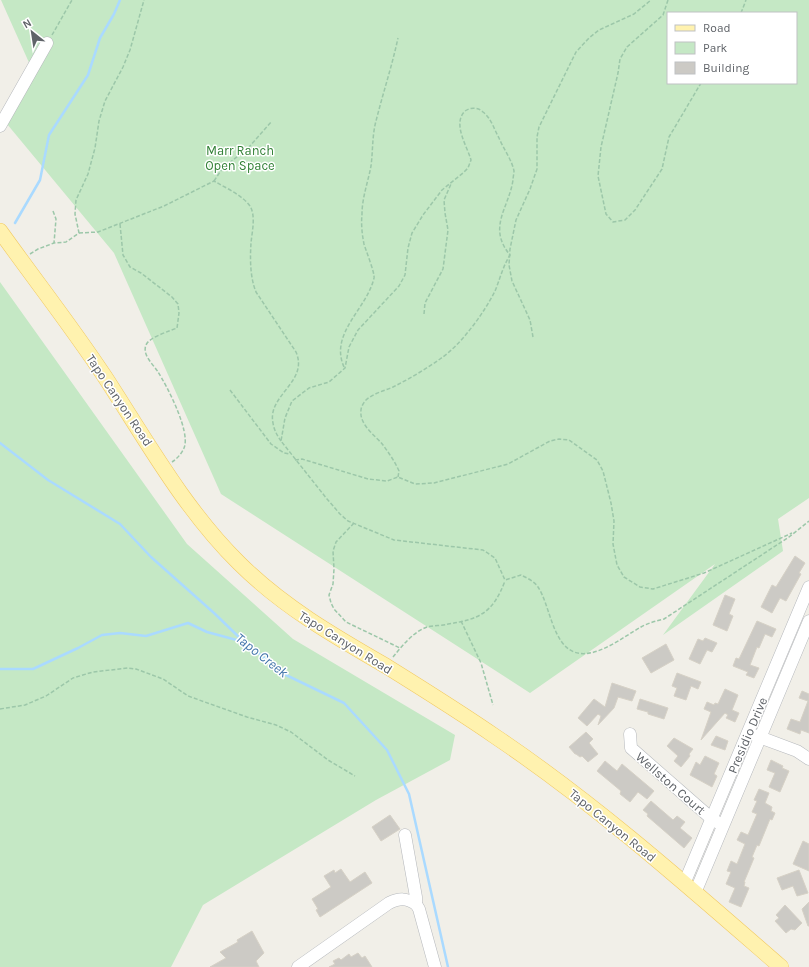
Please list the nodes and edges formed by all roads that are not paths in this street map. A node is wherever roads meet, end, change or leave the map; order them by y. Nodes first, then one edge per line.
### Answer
1 (47, 43) road end
2 (4, 108) edge
3 (0, 126) edge
4 (0, 231) edge
5 (809, 588) edge
6 (809, 621) edge
7 (748, 732) junction
8 (630, 734) dead end
9 (760, 737) junction
10 (809, 759) edge
11 (712, 819) junction
12 (724, 825) junction
13 (405, 834) dead end
14 (690, 888) junction
15 (416, 904) junction
16 (298, 967) edge
17 (435, 967) edge
18 (780, 967) edge

1 - 2 street
2 - 3 street
4 - 14 main road, Tapo Canyon Road
5 - 7 street, Presidio Drive
6 - 9 street, Presidio Drive
7 - 9 street
7 - 11 street, Presidio Drive
8 - 11 street, Wellston Court
9 - 10 street
9 - 12 street, Presidio Drive
11 - 12 street, Wellston Court
11 - 14 street, Presidio Drive
12 - 14 street, Presidio Drive
13 - 15 street
14 - 18 main road, Tapo Canyon Road
15 - 16 street
15 - 17 street

